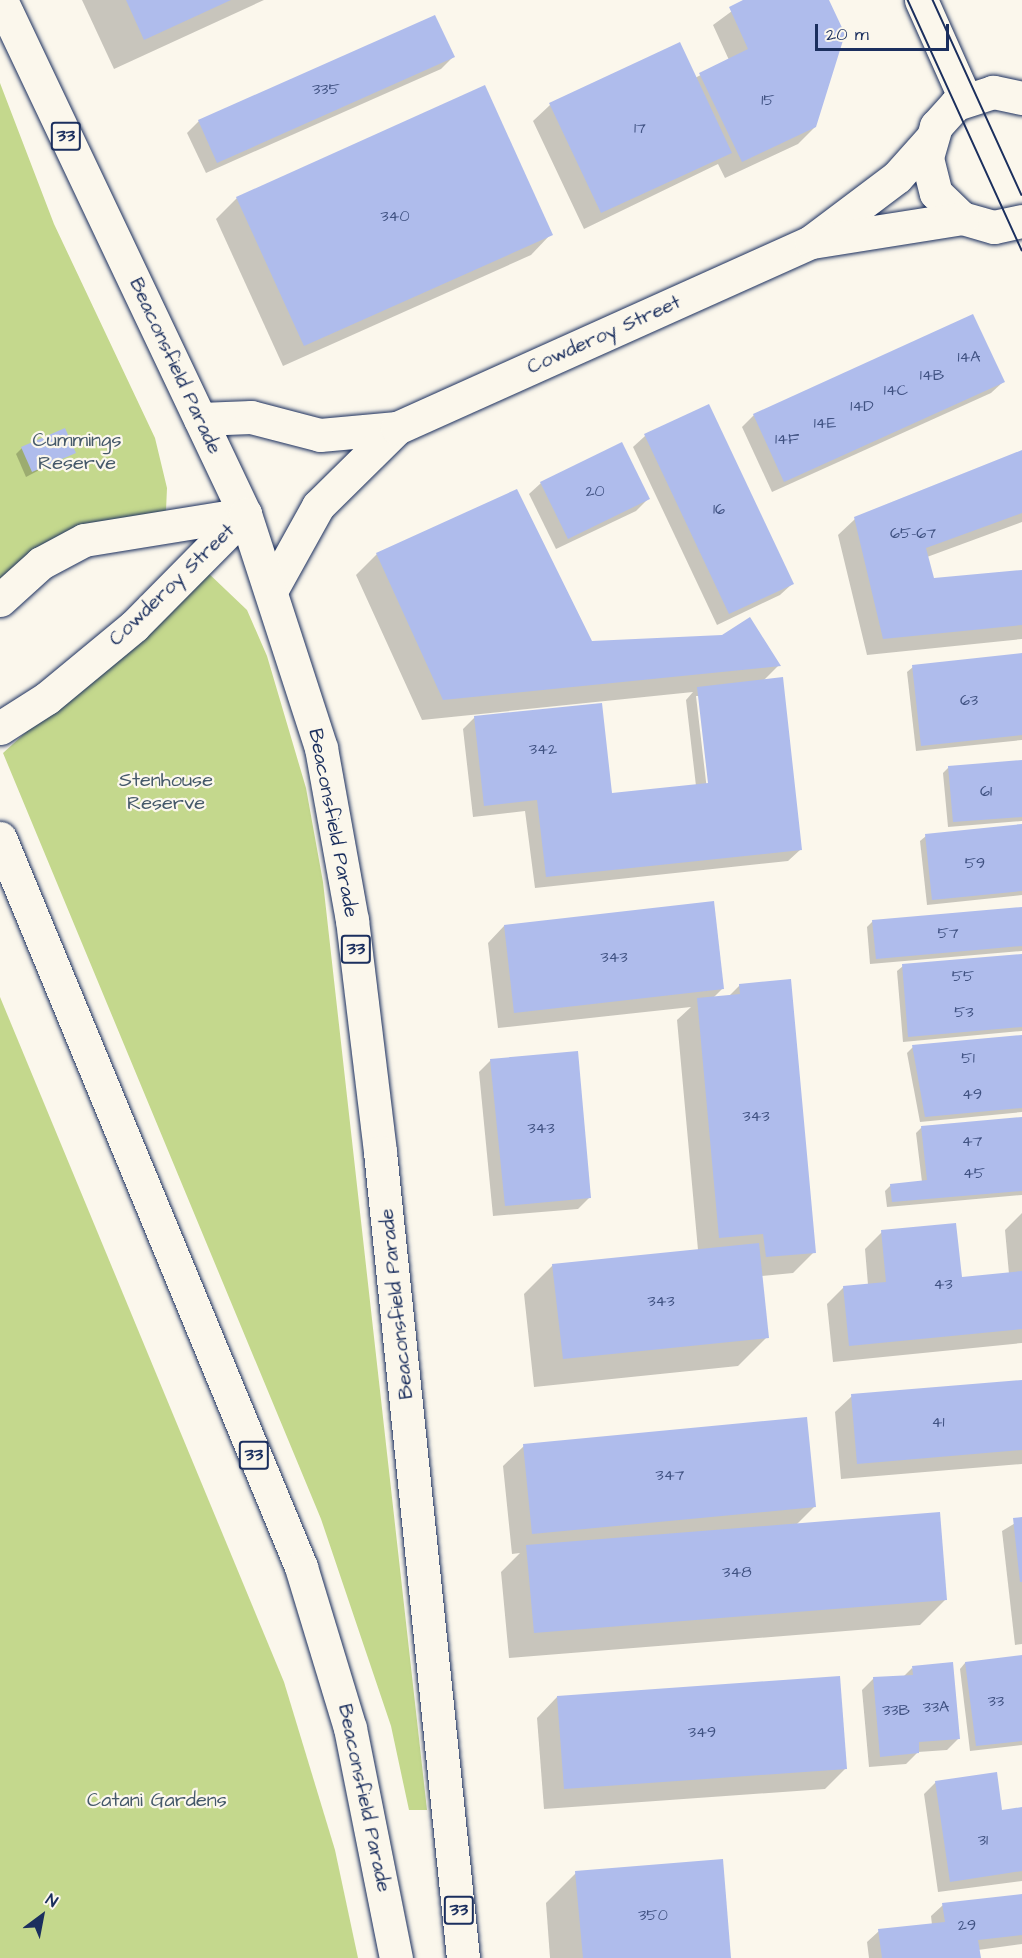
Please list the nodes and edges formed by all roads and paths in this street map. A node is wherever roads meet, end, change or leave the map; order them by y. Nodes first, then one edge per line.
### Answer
1 (1, 0) edge
2 (921, 0) edge
3 (1022, 98) edge
4 (965, 99) junction
5 (930, 140) junction
6 (962, 218) junction
7 (1022, 222) edge
8 (811, 243) junction
9 (200, 419) junction
10 (397, 428) junction
11 (245, 514) junction
12 (272, 589) junction
13 (0, 600) edge
14 (0, 728) edge
15 (0, 838) edge
16 (396, 1958) edge
17 (463, 1958) edge

1 - 9 main road, Beaconsfield Parade / 33
2 - 4 main road
3 - 4 main road
4 - 5 main road
5 - 6 main road
5 - 8 main road, Cowderoy Street
6 - 7 main road
6 - 8 main road, Cowderoy Street
8 - 10 main road, Cowderoy Street
9 - 10 main road, Cowderoy Street
9 - 11 main road, Beaconsfield Parade / 33
10 - 12 main road, Cowderoy Street
11 - 12 main road, Beaconsfield Parade / 33
11 - 13 main road, Cowderoy Street
11 - 14 main road, Cowderoy Street
12 - 17 main road, Beaconsfield Parade / 33
15 - 16 main road, Beaconsfield Parade / 33

